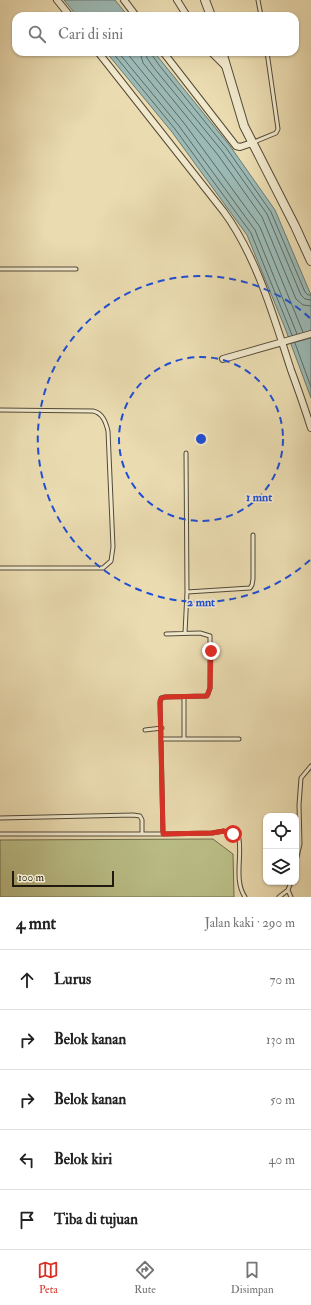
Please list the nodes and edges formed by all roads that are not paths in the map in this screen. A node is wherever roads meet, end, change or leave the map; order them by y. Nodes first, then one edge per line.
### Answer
1 (57, 0) edge
2 (124, 0) edge
3 (177, 0) edge
4 (205, 0) edge
5 (258, 0) edge
6 (67, 12) edge
7 (133, 12) edge
8 (184, 12) edge
9 (210, 12) edge
10 (260, 12) edge
11 (101, 56) edge
12 (166, 56) edge
13 (215, 56) edge
14 (223, 56) edge
15 (268, 56) edge
16 (226, 67) junction
17 (252, 143) junction
18 (311, 261) edge
19 (0, 269) edge
20 (76, 269) dead end
21 (311, 334) edge
22 (283, 342) junction
23 (223, 359) dead end
24 (0, 410) edge
25 (311, 428) edge
26 (186, 453) dead end
27 (253, 535) dead end
28 (0, 568) edge
29 (187, 592) junction
30 (185, 633) junction
31 (166, 634) dead end
32 (184, 697) junction
33 (162, 728) junction
34 (144, 730) dead end
35 (162, 739) junction
36 (184, 739) junction
37 (239, 739) dead end
38 (311, 766) edge
39 (0, 818) edge
40 (0, 834) edge
41 (142, 834) junction
42 (163, 834) junction
43 (299, 849) edge
44 (290, 885) edge
45 (288, 890) junction
46 (246, 897) edge
47 (279, 897) edge
48 (291, 897) edge

1 - 6 street
2 - 7 street
3 - 8 street
4 - 9 street
5 - 10 lane
11 - 22 street
12 - 17 street
13 - 16 street
14 - 16 street
15 - 17 lane
16 - 17 street
17 - 18 street
19 - 20 lane
21 - 22 street
22 - 23 street
22 - 25 street
24 - 28 lane
26 - 29 lane
27 - 29 lane
29 - 30 lane
30 - 31 lane
30 - 32 lane
32 - 33 lane
32 - 36 lane
33 - 34 lane
33 - 35 lane
35 - 36 lane
35 - 42 lane
36 - 37 lane
38 - 43 lane
39 - 41 lane
40 - 41 lane
41 - 42 lane
42 - 46 lane
44 - 45 lane
45 - 47 lane
45 - 48 lane

